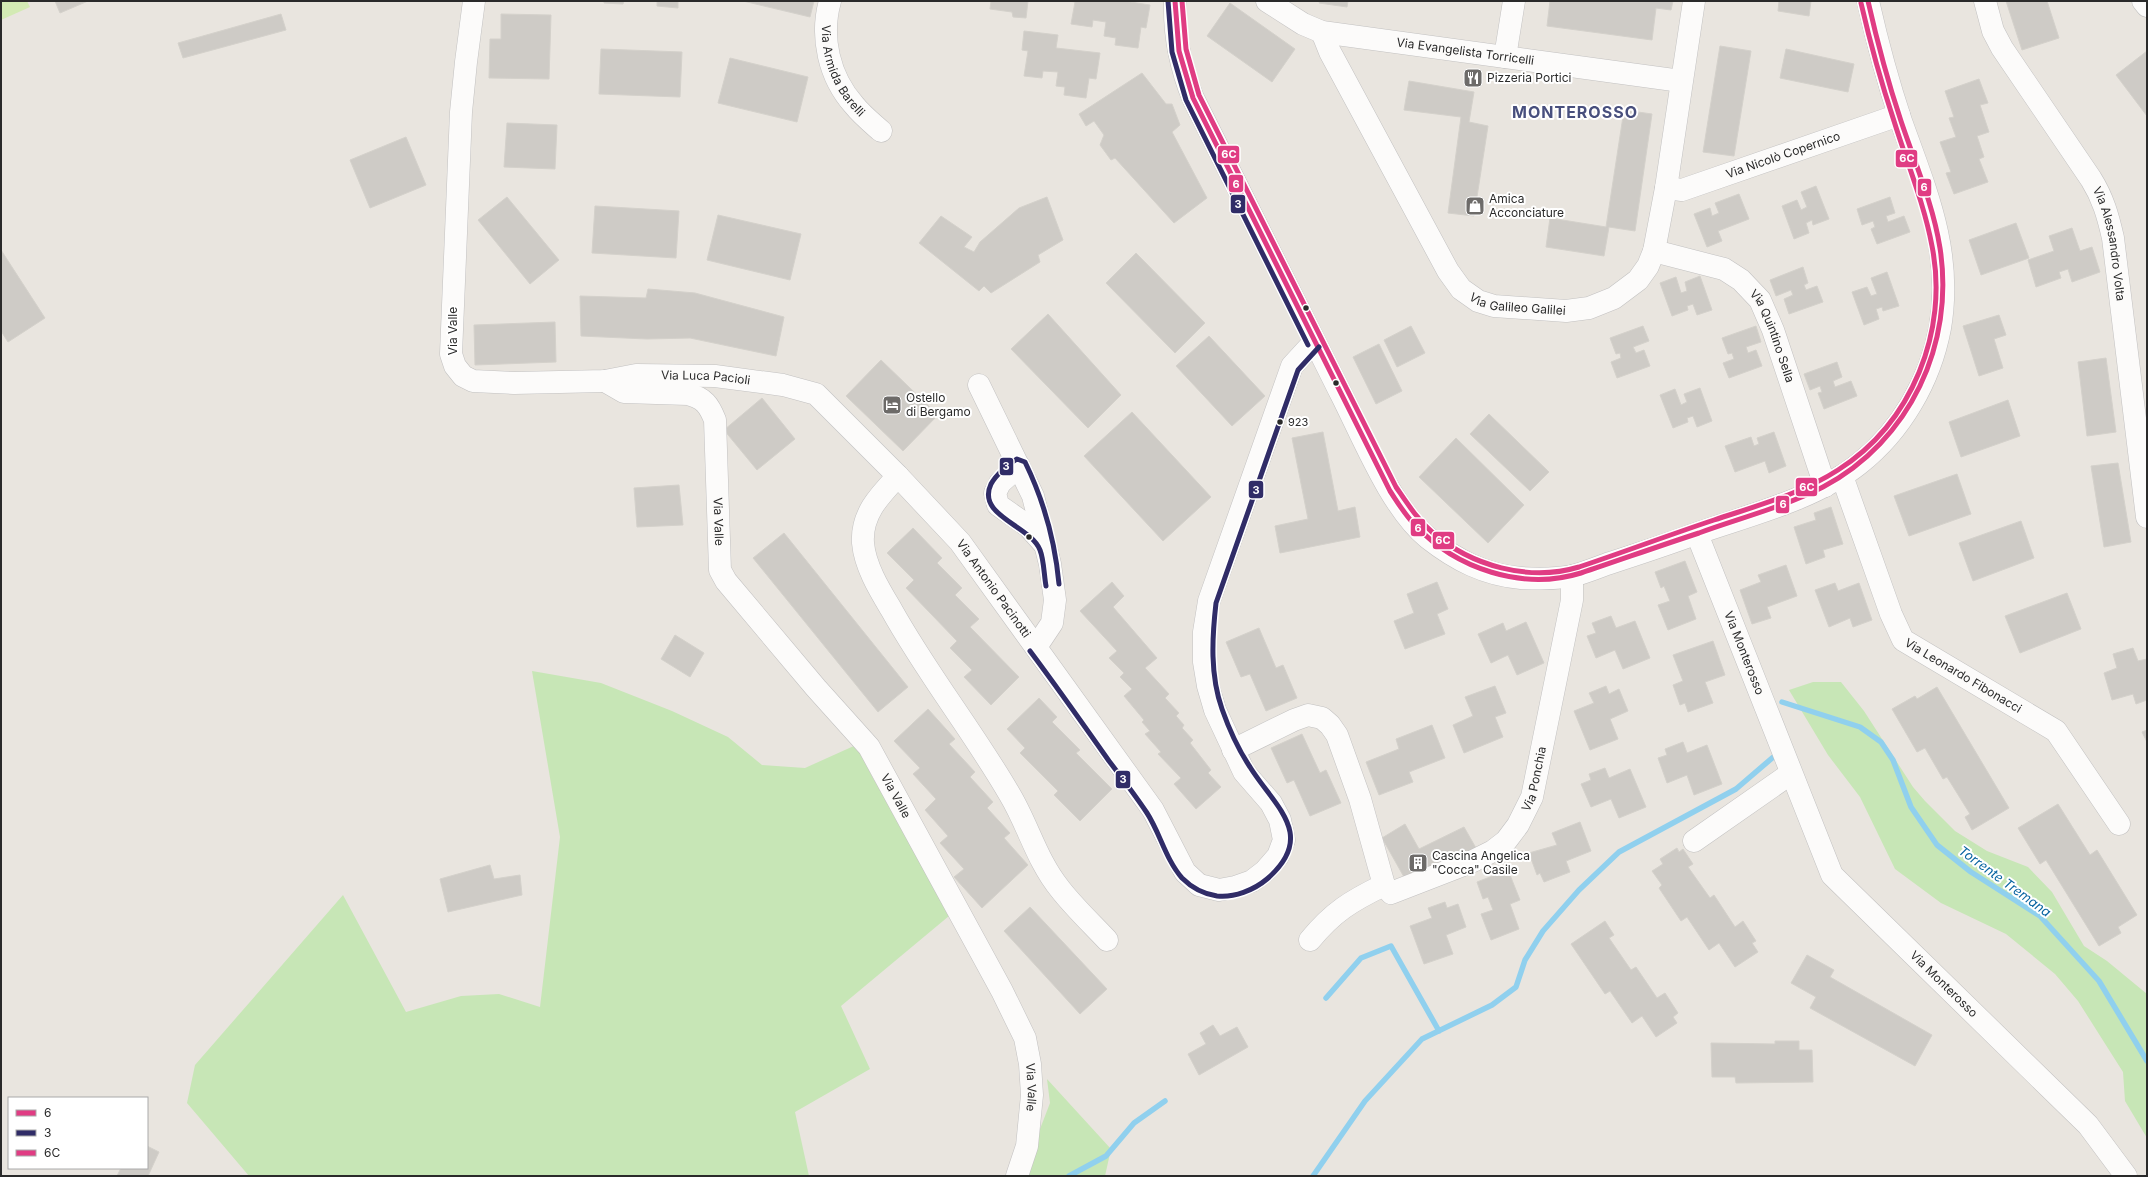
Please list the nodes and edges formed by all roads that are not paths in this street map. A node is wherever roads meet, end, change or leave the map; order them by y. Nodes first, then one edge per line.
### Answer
1 (474, 1) edge
2 (830, 1) edge
3 (1175, 1) edge
4 (1267, 1) edge
5 (1514, 1) edge
6 (1694, 1) edge
7 (1868, 1) edge
8 (1985, 1) edge
9 (2143, 1) edge
10 (2147, 6) edge
11 (1322, 32) junction
12 (1505, 57) junction
13 (1681, 81) junction
14 (1899, 115) junction
15 (881, 131) dead end
16 (1666, 188) junction
17 (1654, 251) junction
18 (1314, 342) junction
19 (605, 380) junction
20 (979, 384) dead end
21 (805, 389) joint
22 (1018, 466) junction
23 (898, 476) junction
24 (1834, 481) junction
25 (2147, 517) edge
26 (1697, 534) junction
27 (1046, 546) junction
28 (1572, 576) junction
29 (1036, 647) junction
30 (1233, 750) junction
31 (1790, 774) junction
32 (2119, 824) dead end
33 (1694, 841) dead end
34 (1384, 886) junction
35 (1107, 940) dead end
36 (1310, 940) dead end
37 (1017, 1176) edge
38 (2126, 1176) edge

1 - 19 street, Via Valle
2 - 15 street, Via Armida Barelli
3 - 18 street
4 - 11 street
5 - 12 street
6 - 13 street, Via Galileo Galilei
7 - 14 street
8 - 25 street, Via Alessandro Volta
9 - 10 street
11 - 12 street, Via Evangelista Torricelli
11 - 17 street, Via Galileo Galilei
12 - 13 street, Via Evangelista Torricelli
13 - 16 street, Via Galileo Galilei
14 - 16 street, Via Nicolò Copernico
14 - 24 street
16 - 17 street, Via Galileo Galilei
17 - 24 street, Via Quintino Sella
18 - 28 street
18 - 30 street, Via Antonio Pacinotti
19 - 21 street, Via Luca Pacioli
19 - 37 street, Via Valle
20 - 22 street
21 - 23 street, Via Antonio Pacinotti
22 - 27 street
22 - 27 street
23 - 29 street, Via Antonio Pacinotti
23 - 35 street
24 - 26 street
24 - 32 street, Via Leonardo Fibonacci
26 - 28 street
26 - 31 street, Via Monterosso
27 - 29 street
28 - 34 street, Via Ponchia
29 - 30 street, Via Antonio Pacinotti
30 - 34 street
31 - 33 street
31 - 38 street, Via Monterosso
34 - 36 street

